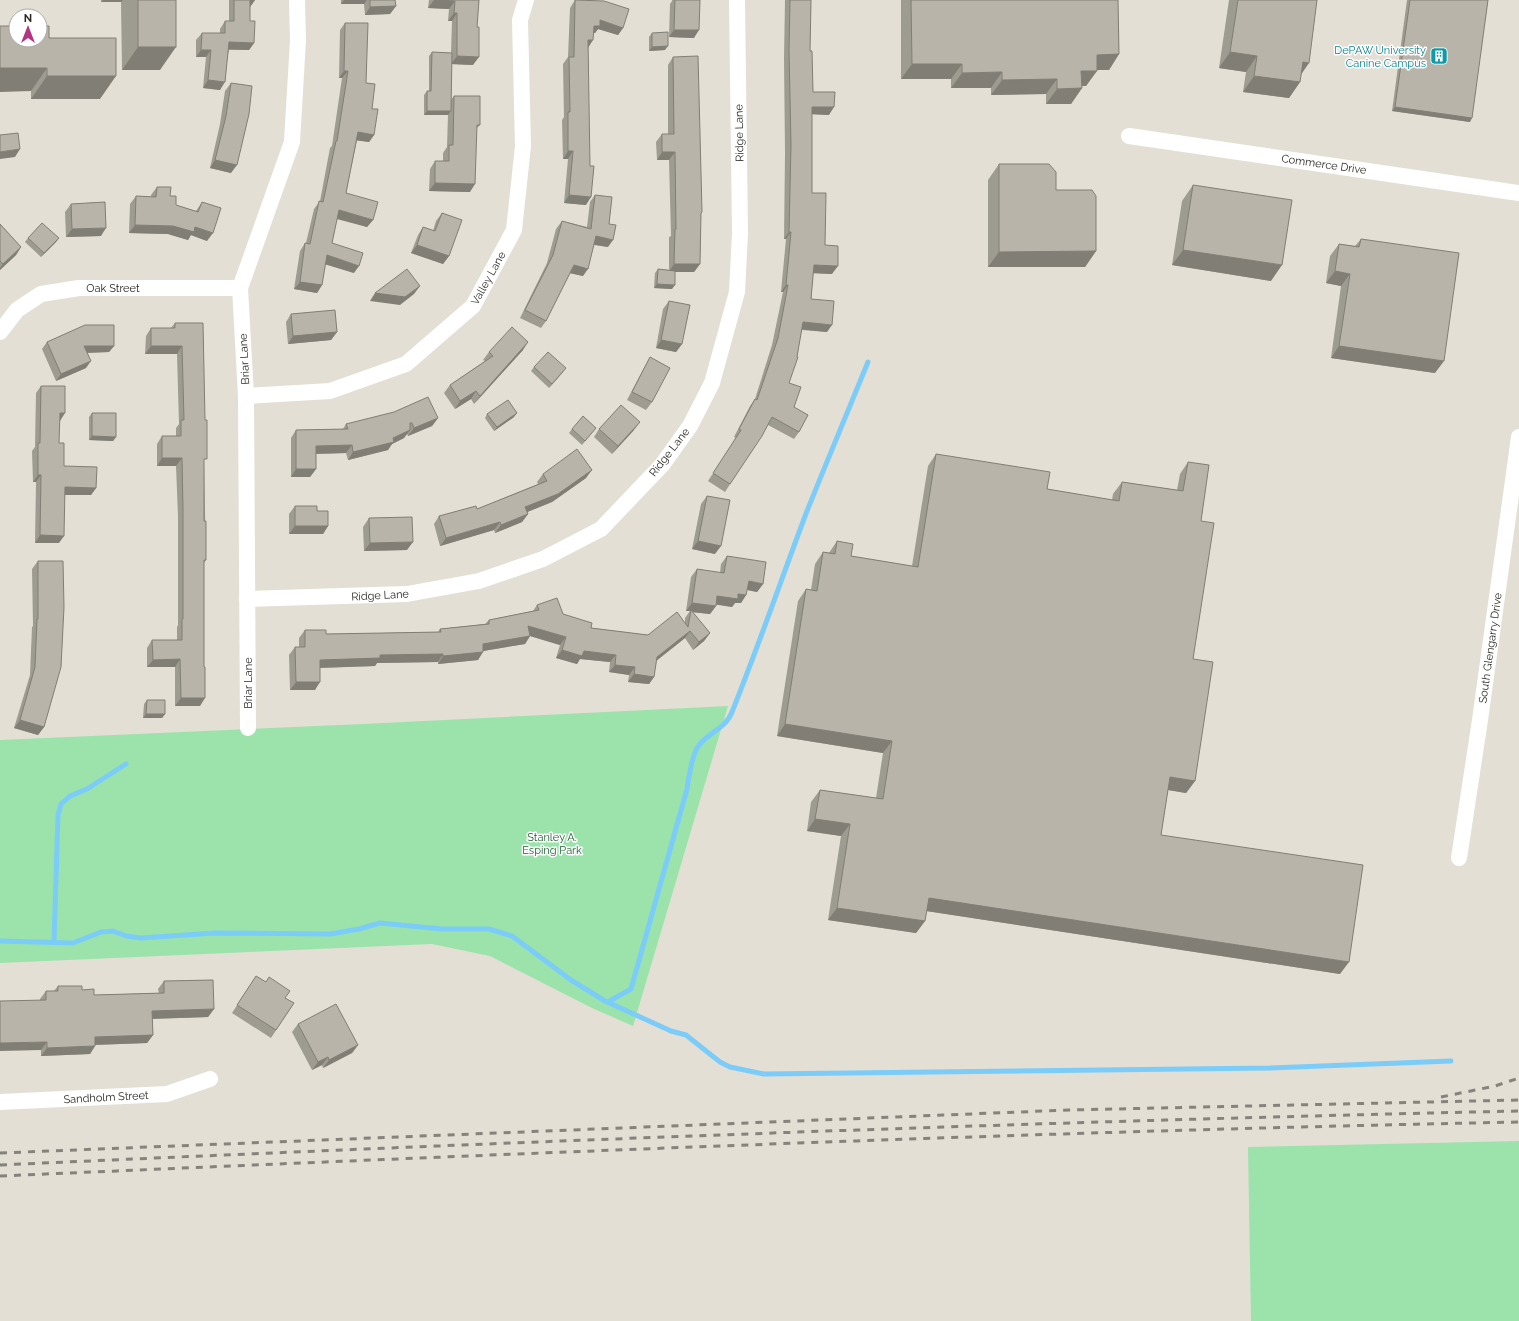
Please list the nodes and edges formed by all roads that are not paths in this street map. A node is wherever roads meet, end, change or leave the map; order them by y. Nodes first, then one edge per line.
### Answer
1 (297, 0) edge
2 (526, 0) edge
3 (737, 0) edge
4 (1129, 136) dead end
5 (1519, 193) edge
6 (240, 288) junction
7 (0, 331) edge
8 (246, 396) junction
9 (1519, 437) edge
10 (247, 599) junction
11 (248, 728) dead end
12 (1459, 858) dead end
13 (210, 1078) dead end
14 (0, 1102) edge

1 - 6 street, Briar Lane
2 - 8 street, Valley Lane
3 - 10 street, Ridge Lane
4 - 5 street, Commerce Drive
6 - 7 street, Oak Street
6 - 8 street, Briar Lane
8 - 10 street, Briar Lane
9 - 12 street, South Glengarry Drive
10 - 11 street, Briar Lane
13 - 14 street, Sandholm Street

